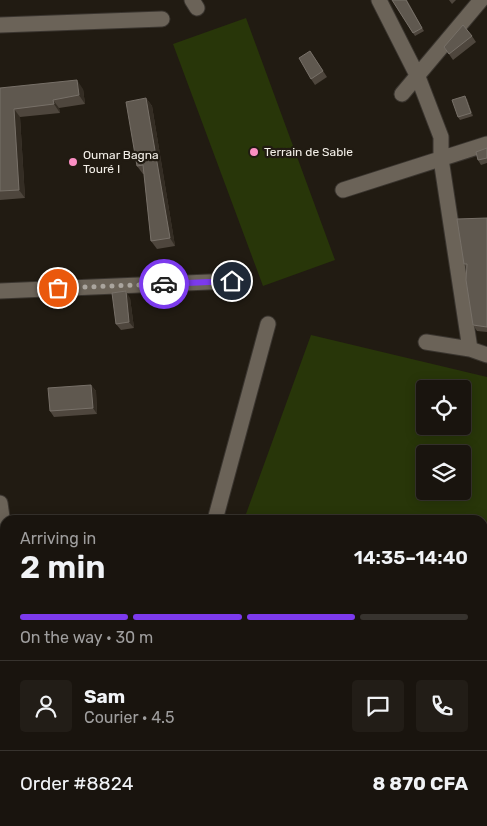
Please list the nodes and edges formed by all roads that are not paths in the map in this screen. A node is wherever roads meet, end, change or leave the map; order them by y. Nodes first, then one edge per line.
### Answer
1 (379, 0) edge
2 (481, 0) edge
3 (162, 19) dead end
4 (0, 25) edge
5 (418, 77) junction
6 (402, 94) dead end
7 (487, 144) edge
8 (441, 159) junction
9 (343, 190) dead end
10 (232, 281) dead end
11 (0, 291) edge
12 (268, 324) dead end
13 (426, 342) dead end
14 (470, 349) junction
15 (487, 355) edge
16 (215, 515) edge

1 - 5 street
2 - 5 street
3 - 4 street
5 - 6 street
5 - 8 street
7 - 8 street
8 - 9 street
8 - 14 street
10 - 11 street
12 - 16 street
13 - 14 street
14 - 15 street

